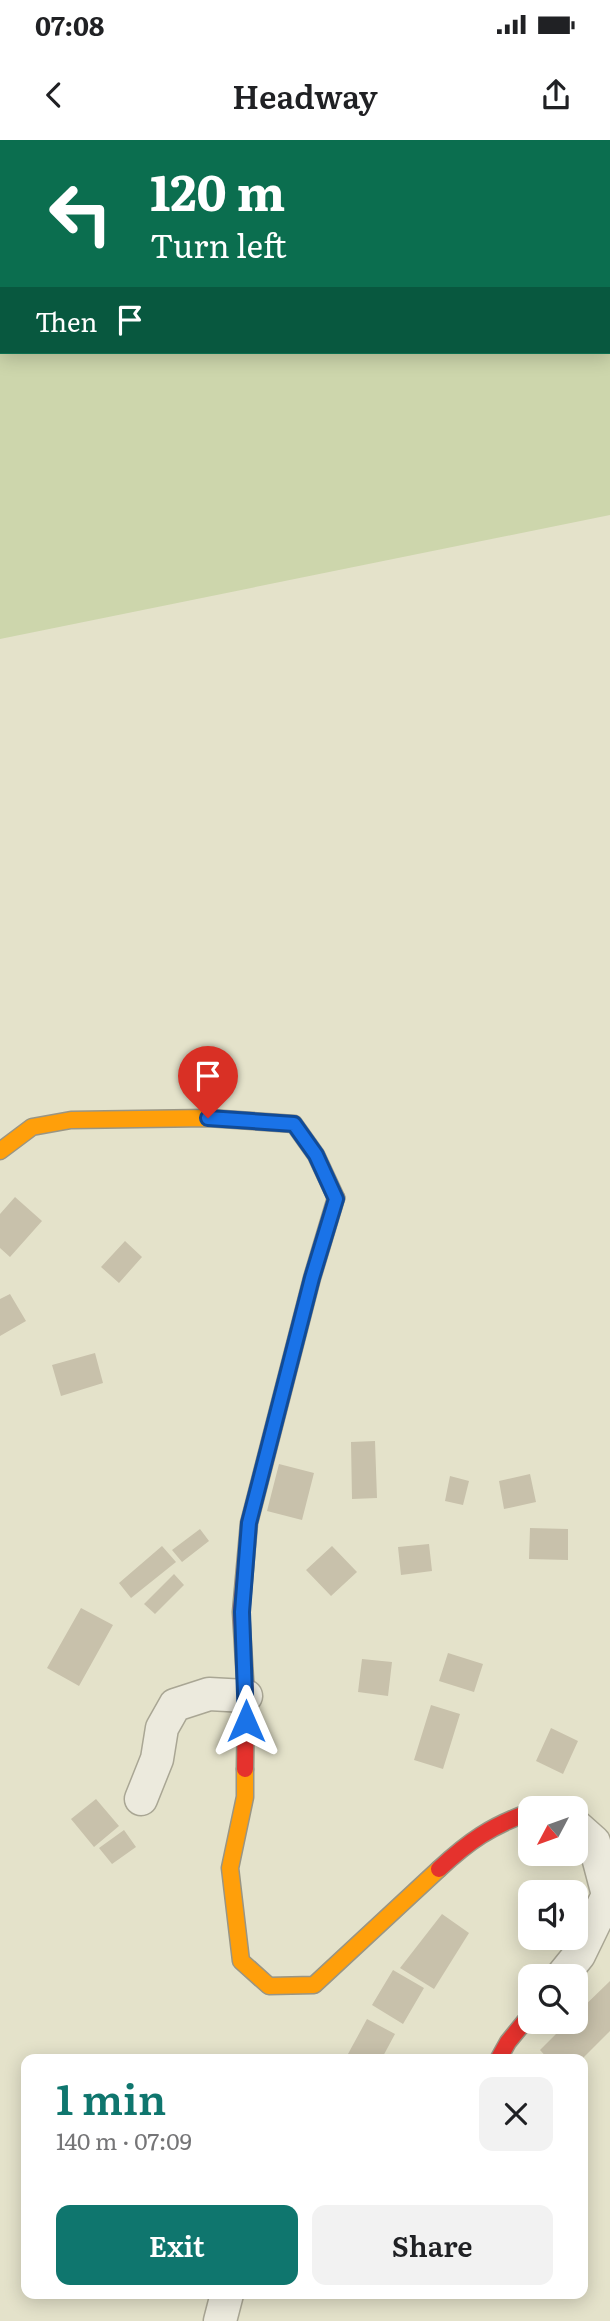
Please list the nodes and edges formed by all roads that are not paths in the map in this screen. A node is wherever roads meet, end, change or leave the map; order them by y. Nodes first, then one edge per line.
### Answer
1 (0, 1151) edge
2 (246, 1696) junction
3 (141, 1800) dead end
4 (518, 1816) edge
5 (588, 1837) edge
6 (572, 1964) edge
7 (518, 2030) edge
8 (501, 2054) edge
9 (226, 2299) edge
10 (220, 2321) edge

1 - 2 street
2 - 3 street
2 - 4 street
5 - 6 street
7 - 8 street
9 - 10 street

